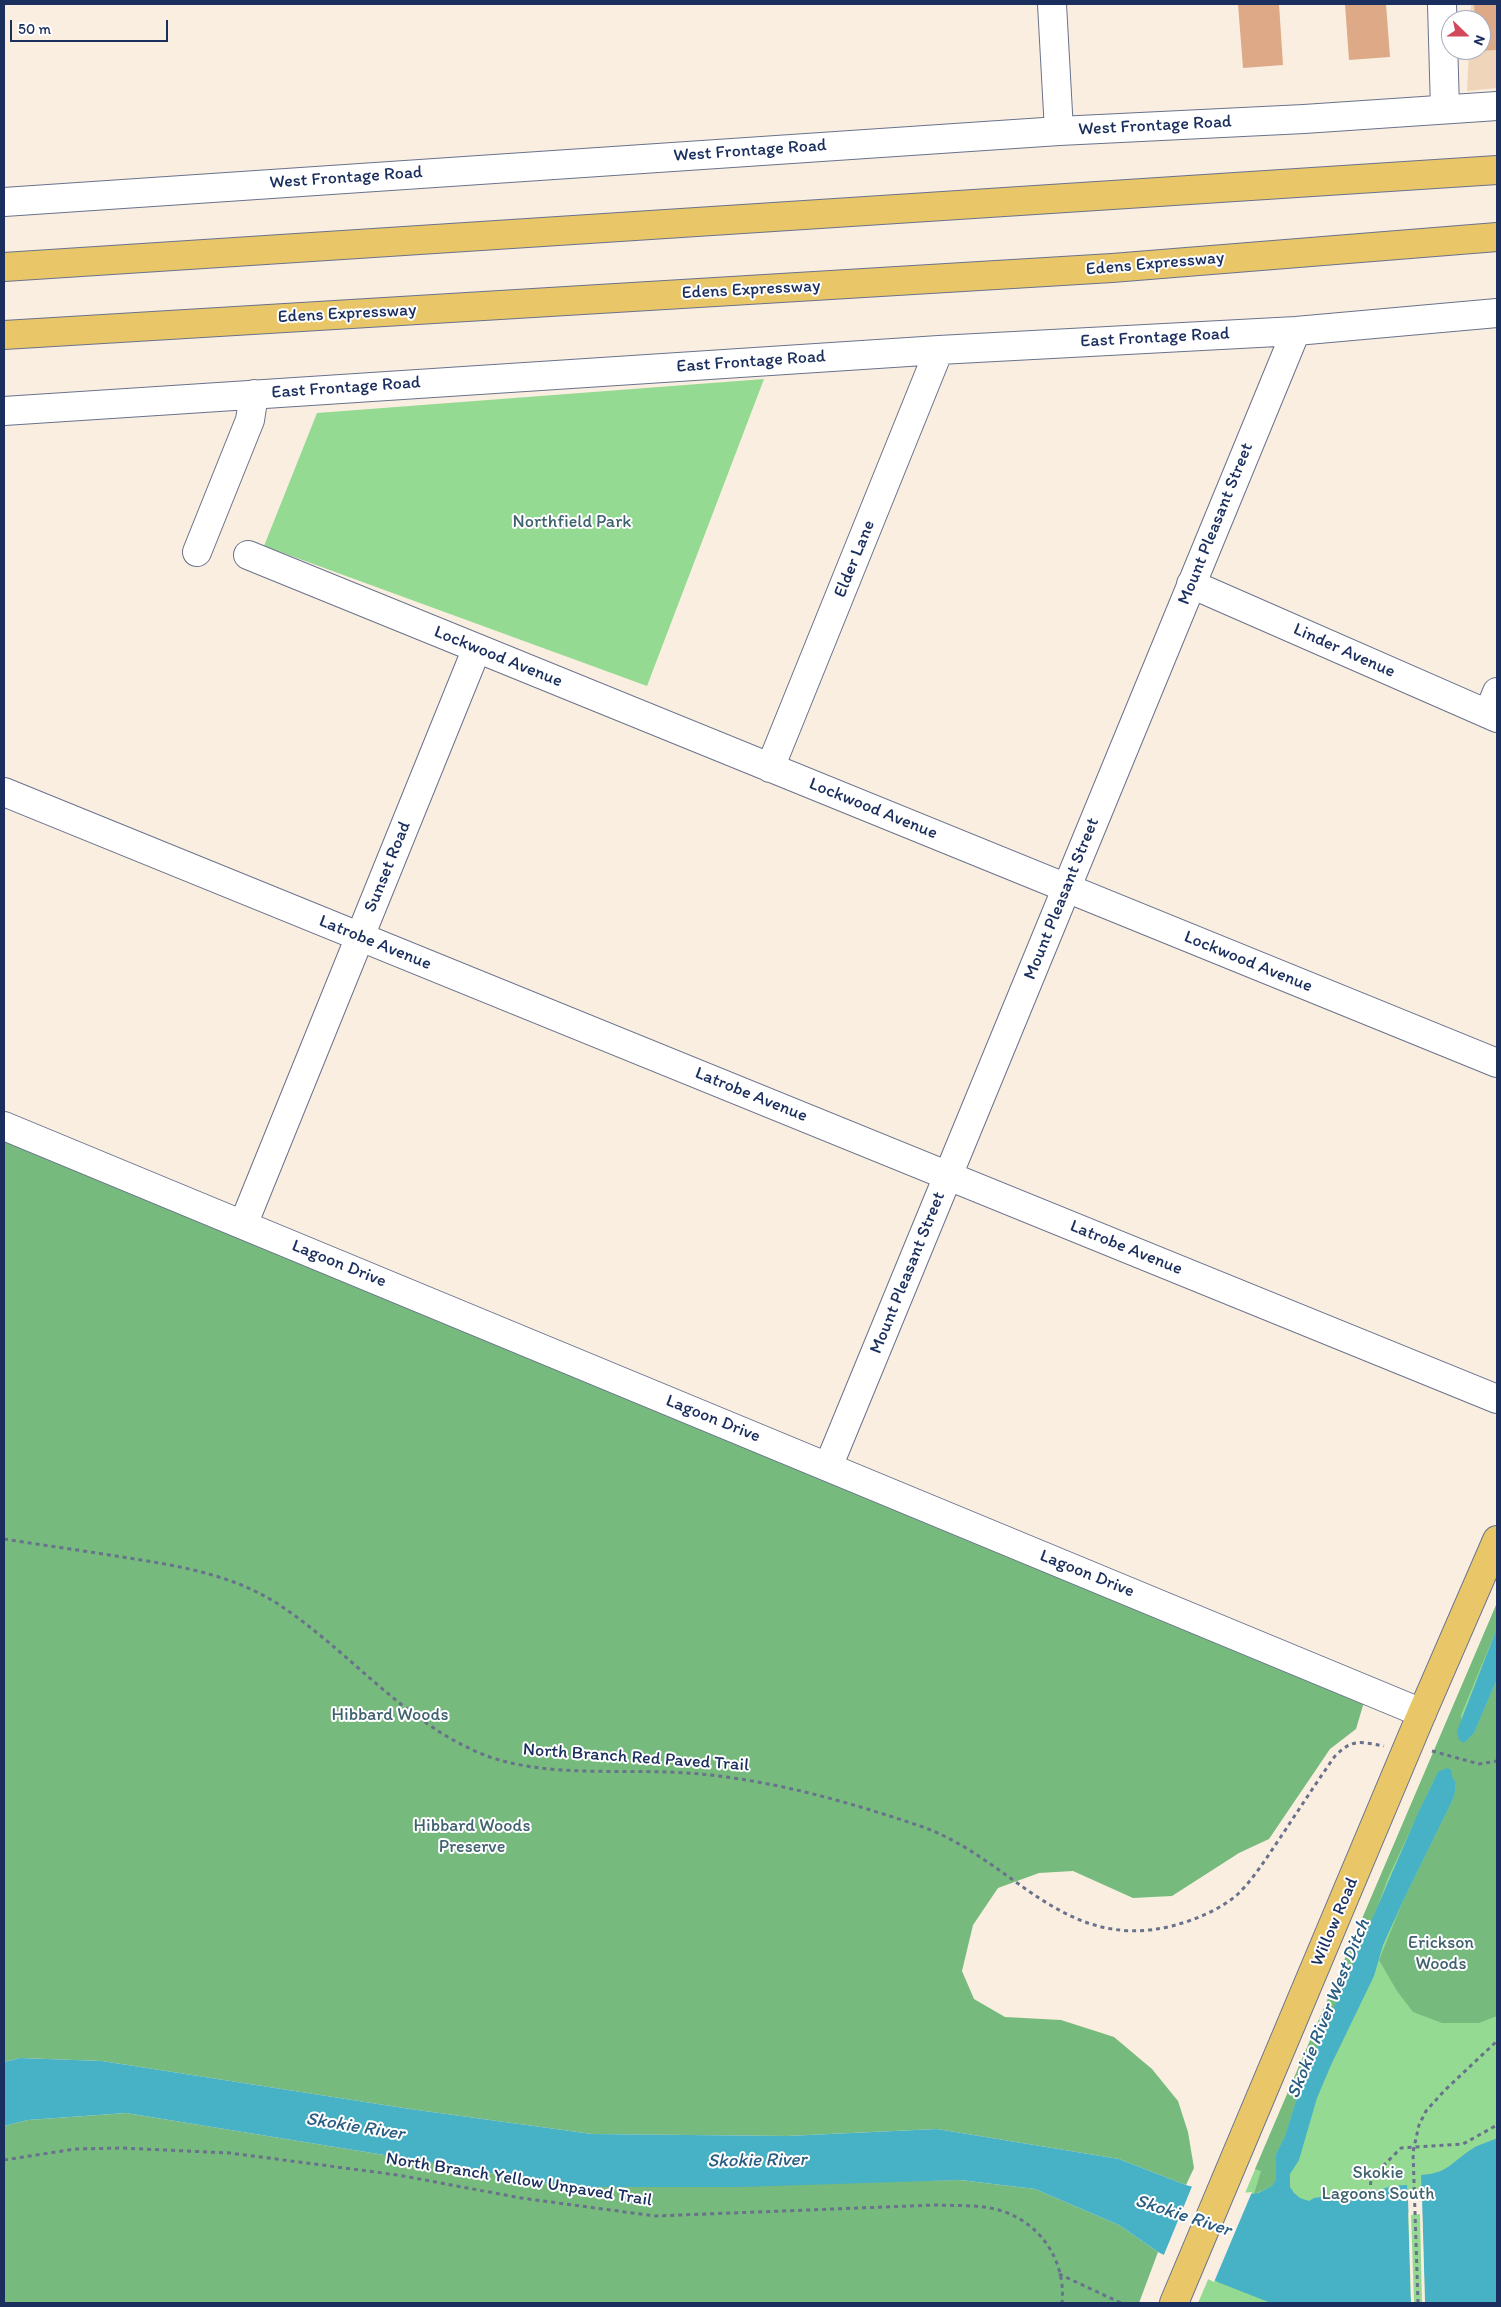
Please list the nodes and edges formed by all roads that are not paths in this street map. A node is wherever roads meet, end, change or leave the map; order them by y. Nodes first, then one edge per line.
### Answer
1 (1052, 4) edge
2 (1442, 4) edge
3 (1497, 106) edge
4 (1445, 109) junction
5 (1059, 131) junction
6 (1497, 170) edge
7 (4, 202) edge
8 (1497, 237) edge
9 (1388, 244) junction
10 (1497, 256) edge
11 (4, 267) edge
12 (1497, 314) edge
13 (1296, 331) junction
14 (4, 335) edge
15 (939, 350) junction
16 (254, 394) junction
17 (4, 411) edge
18 (197, 552) dead end
19 (248, 555) dead end
20 (1191, 584) junction
21 (477, 648) junction
22 (1494, 708) edge
23 (770, 768) junction
24 (4, 792) edge
25 (1066, 888) junction
26 (360, 937) junction
27 (1497, 1063) edge
28 (4, 1126) edge
29 (948, 1175) junction
30 (243, 1224) junction
31 (1497, 1399) edge
32 (828, 1467) junction
33 (1497, 1540) edge
34 (1422, 1712) junction
35 (1178, 2294) edge

1 - 5 street
2 - 4 street
3 - 4 street, West Frontage Road
4 - 5 street, West Frontage Road
5 - 7 street, West Frontage Road
6 - 11 main road
8 - 9 main road, Edens Expressway
9 - 10 main road
9 - 14 main road, Edens Expressway
12 - 13 street, East Frontage Road
13 - 15 street, East Frontage Road
13 - 20 street, Mount Pleasant Street
15 - 16 street, East Frontage Road
15 - 23 street, Elder Lane
16 - 17 street, East Frontage Road
16 - 18 street
19 - 21 street, Lockwood Avenue
20 - 22 street, Linder Avenue
20 - 25 street, Mount Pleasant Street
21 - 23 street, Lockwood Avenue
21 - 26 street, Sunset Road
23 - 25 street, Lockwood Avenue
24 - 26 street, Latrobe Avenue
25 - 27 street, Lockwood Avenue
25 - 29 street, Mount Pleasant Street
26 - 29 street, Latrobe Avenue
26 - 30 street, Sunset Road
28 - 30 street, Lagoon Drive
29 - 31 street, Latrobe Avenue
29 - 32 street, Mount Pleasant Street
30 - 32 street, Lagoon Drive
32 - 34 street, Lagoon Drive
33 - 34 main road, Willow Road
34 - 35 main road, Willow Road

